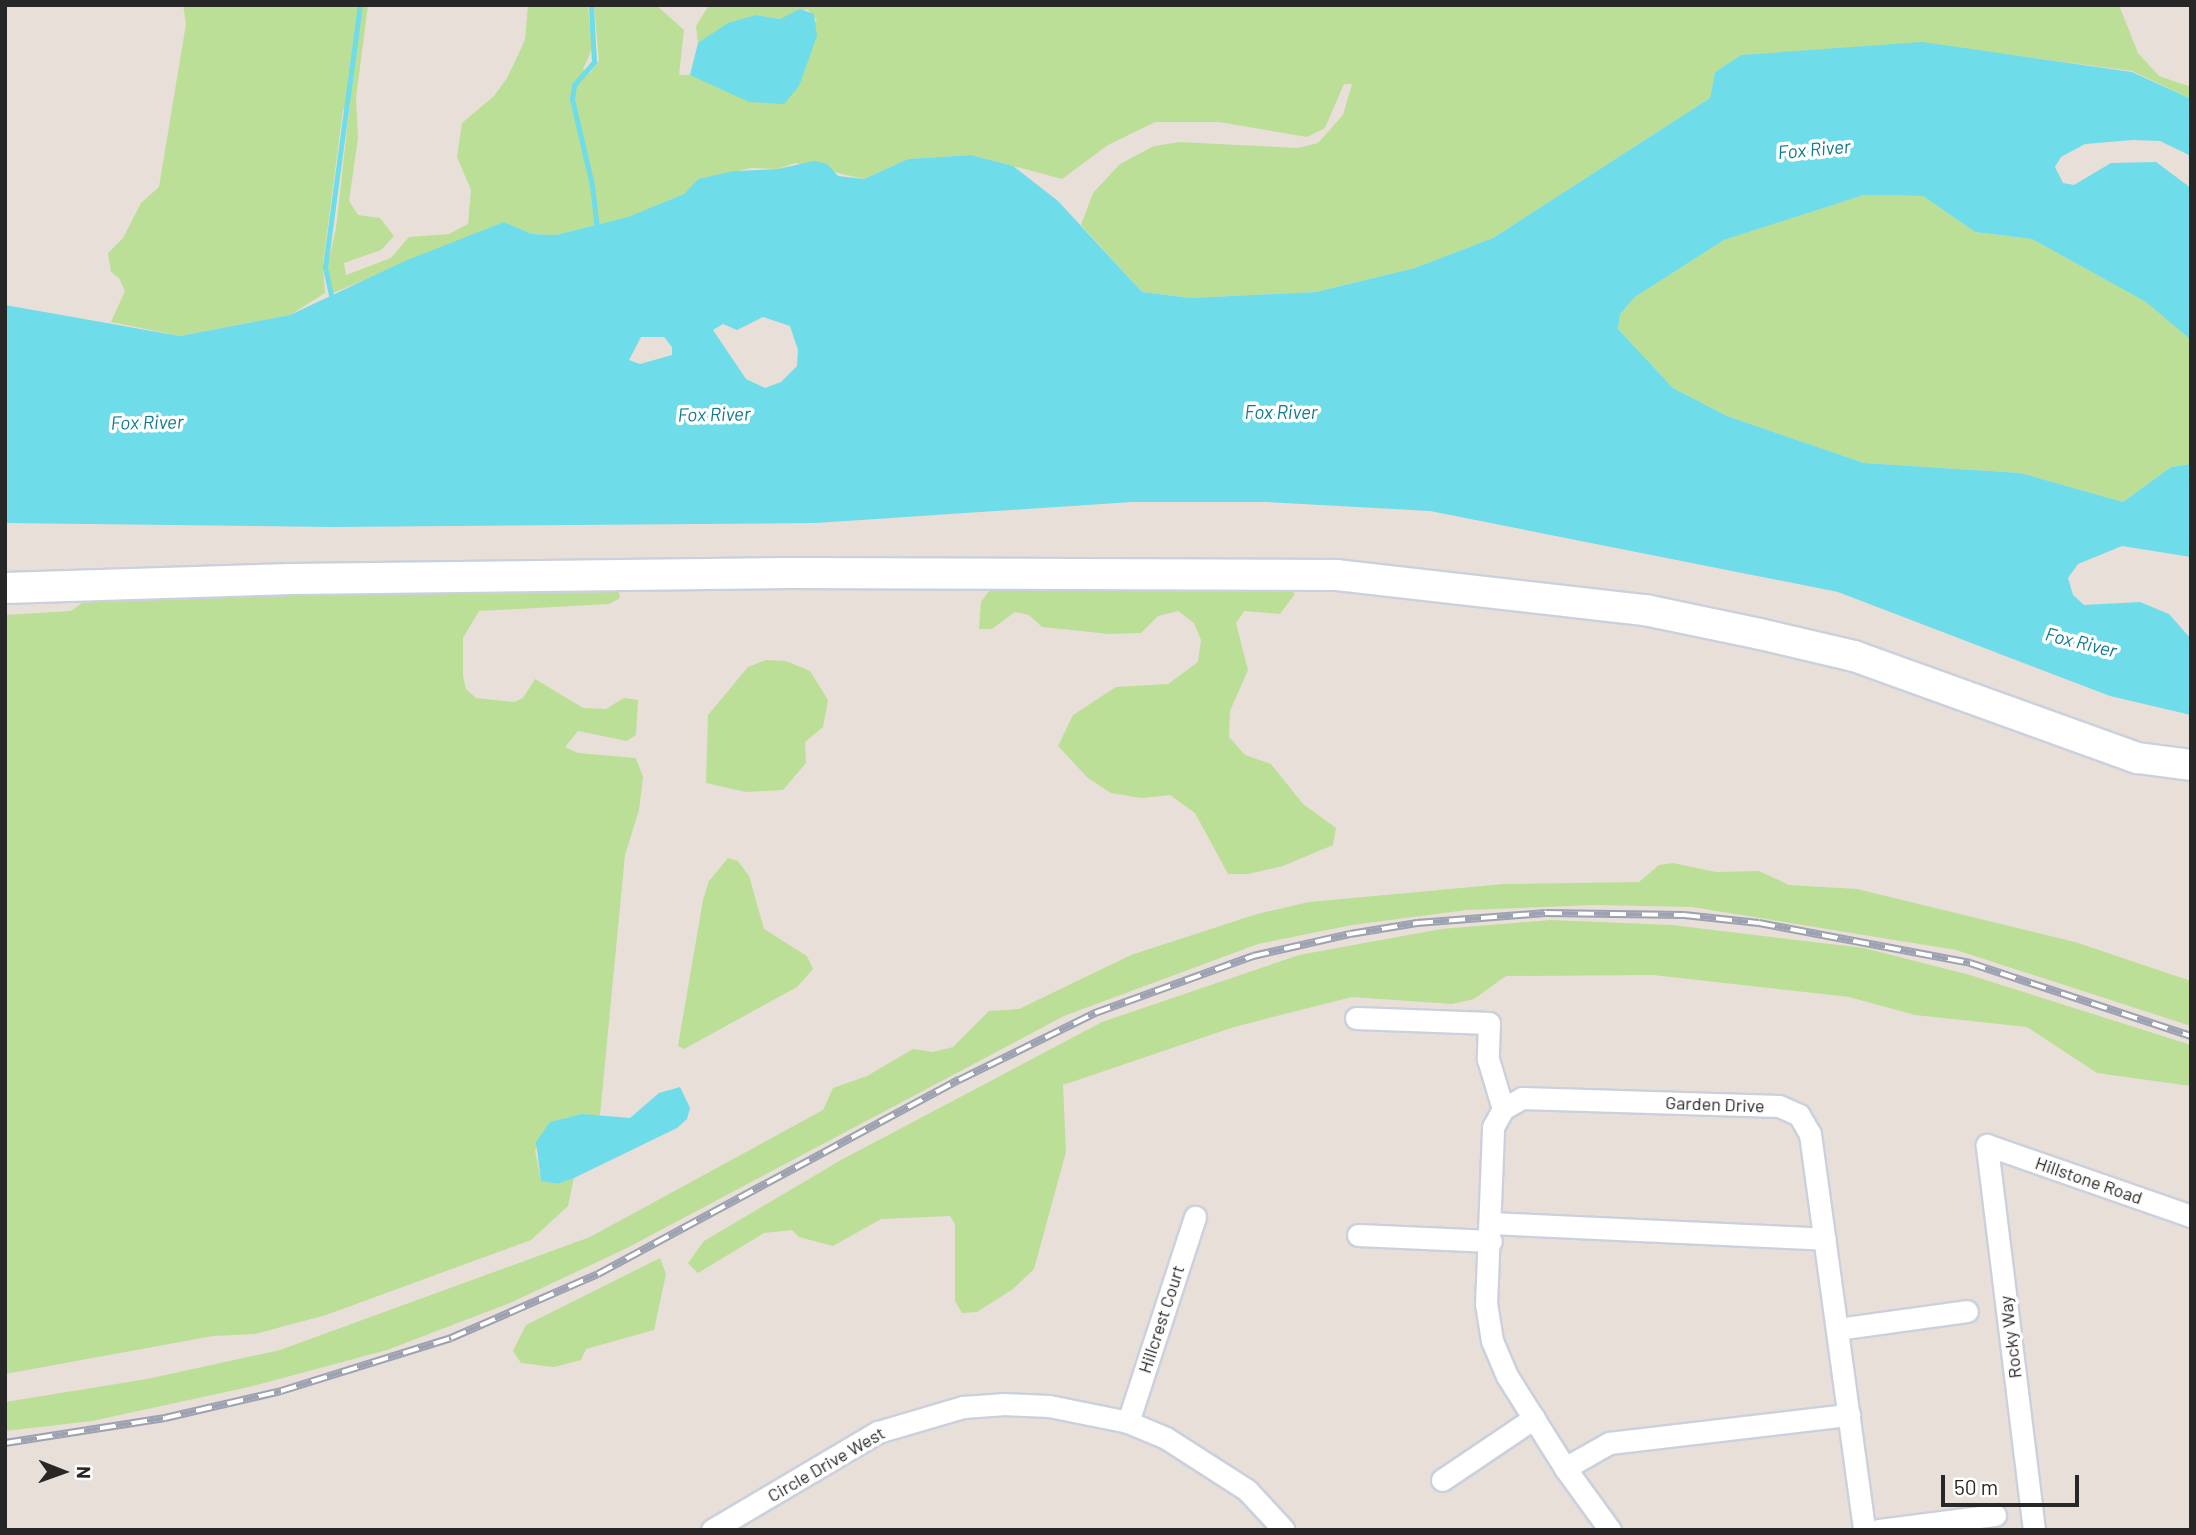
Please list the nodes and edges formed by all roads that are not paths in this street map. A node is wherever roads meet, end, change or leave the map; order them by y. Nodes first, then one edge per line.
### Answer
1 (5, 587) edge
2 (2191, 765) edge
3 (1356, 1018) dead end
4 (1503, 1108) junction
5 (1987, 1145) joint
6 (1195, 1216) dead end
7 (2191, 1216) edge
8 (1491, 1232) junction
9 (1358, 1235) dead end
10 (1825, 1239) junction
11 (1967, 1311) dead end
12 (1838, 1329) junction
13 (1849, 1415) junction
14 (1534, 1418) junction
15 (1128, 1422) junction
16 (1565, 1468) junction
17 (1441, 1480) dead end
18 (1995, 1515) dead end
19 (712, 1530) edge
20 (1284, 1530) edge
21 (1610, 1530) edge
22 (1864, 1530) edge
23 (1878, 1530) edge
24 (2034, 1530) edge

1 - 2 street
3 - 4 street
4 - 8 street
4 - 10 street, Garden Drive
5 - 7 street, Hillstone Road
5 - 24 street, Rocky Way
6 - 15 street, Hillcrest Court
8 - 9 street
8 - 10 street
8 - 14 street
10 - 12 street, Garden Drive
11 - 12 street
12 - 13 street, Garden Drive
13 - 16 street
13 - 22 street, Garden Drive
14 - 16 street
14 - 17 street
15 - 19 street, Circle Drive West
15 - 20 street, Circle Drive West
16 - 21 street
18 - 23 street

